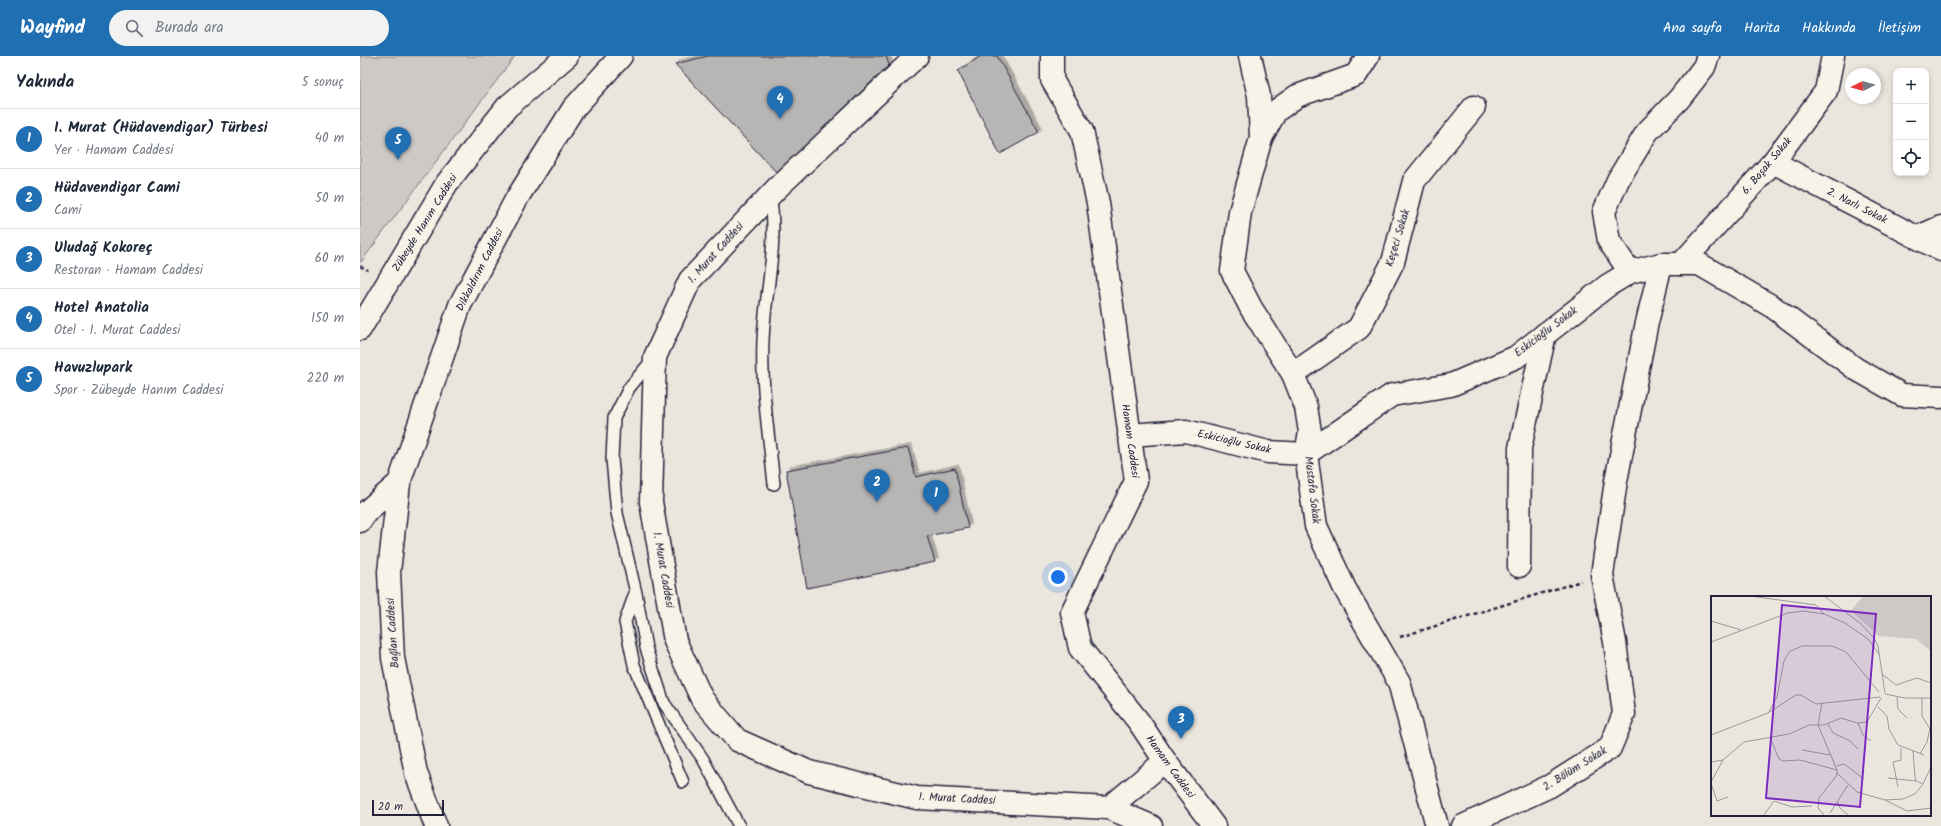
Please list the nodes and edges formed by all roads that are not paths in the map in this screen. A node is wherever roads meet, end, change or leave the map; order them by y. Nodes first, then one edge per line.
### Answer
1 (567, 56) edge
2 (622, 56) edge
3 (917, 56) edge
4 (1052, 56) edge
5 (1250, 56) edge
6 (1368, 56) edge
7 (1708, 56) edge
8 (1833, 56) edge
9 (1474, 107) dead end
10 (1261, 138) junction
11 (1773, 162) junction
12 (770, 195) junction
13 (1941, 227) edge
14 (1918, 237) junction
15 (1941, 250) edge
16 (1671, 264) junction
17 (1630, 272) junction
18 (360, 329) edge
19 (1545, 334) junction
20 (655, 357) junction
21 (1293, 374) junction
22 (1941, 397) edge
23 (1129, 435) junction
24 (1306, 454) junction
25 (399, 483) junction
26 (774, 484) dead end
27 (360, 521) edge
28 (1519, 566) dead end
29 (636, 592) junction
30 (1165, 761) junction
31 (683, 782) dead end
32 (1109, 808) junction
33 (436, 826) edge
34 (739, 826) edge
35 (1151, 826) edge
36 (1214, 826) edge
37 (1437, 826) edge
38 (1463, 826) edge

1 - 18 street, Zübeyde Hanım Caddesi
2 - 25 street, Dikkaldırım Caddesi
3 - 12 street, 1. Murat Caddesi
4 - 23 street, Hamam Caddesi
5 - 10 street, Mustafa Sokak
6 - 10 street
7 - 17 street
8 - 11 street, 6. Başak Sokak
9 - 21 street, Keçeci Sokak
10 - 21 street, Mustafa Sokak
11 - 14 street, 2. Narlı Sokak
11 - 16 street, 6. Başak Sokak
12 - 20 street, 1. Murat Caddesi
12 - 26 lane
13 - 14 street
14 - 15 street, 2. Narlı Sokak
16 - 17 street, Eskicioğlu Sokak
16 - 22 street, Eskicioğlu Sokak
16 - 38 street, 2. Bölüm Sokak
17 - 19 street, Eskicioğlu Sokak
19 - 24 street, Eskicioğlu Sokak
19 - 28 street
20 - 29 lane
20 - 32 street, 1. Murat Caddesi
21 - 24 street, Mustafa Sokak
23 - 24 street, Eskicioğlu Sokak
23 - 30 street, Hamam Caddesi
24 - 37 street, Mustafa Sokak
25 - 27 street, Dikkaldırım Caddesi
25 - 33 street, Bağlan Caddesi
29 - 31 lane
29 - 34 lane
30 - 32 street
30 - 36 street, Hamam Caddesi
32 - 35 street, 1. Murat Caddesi

